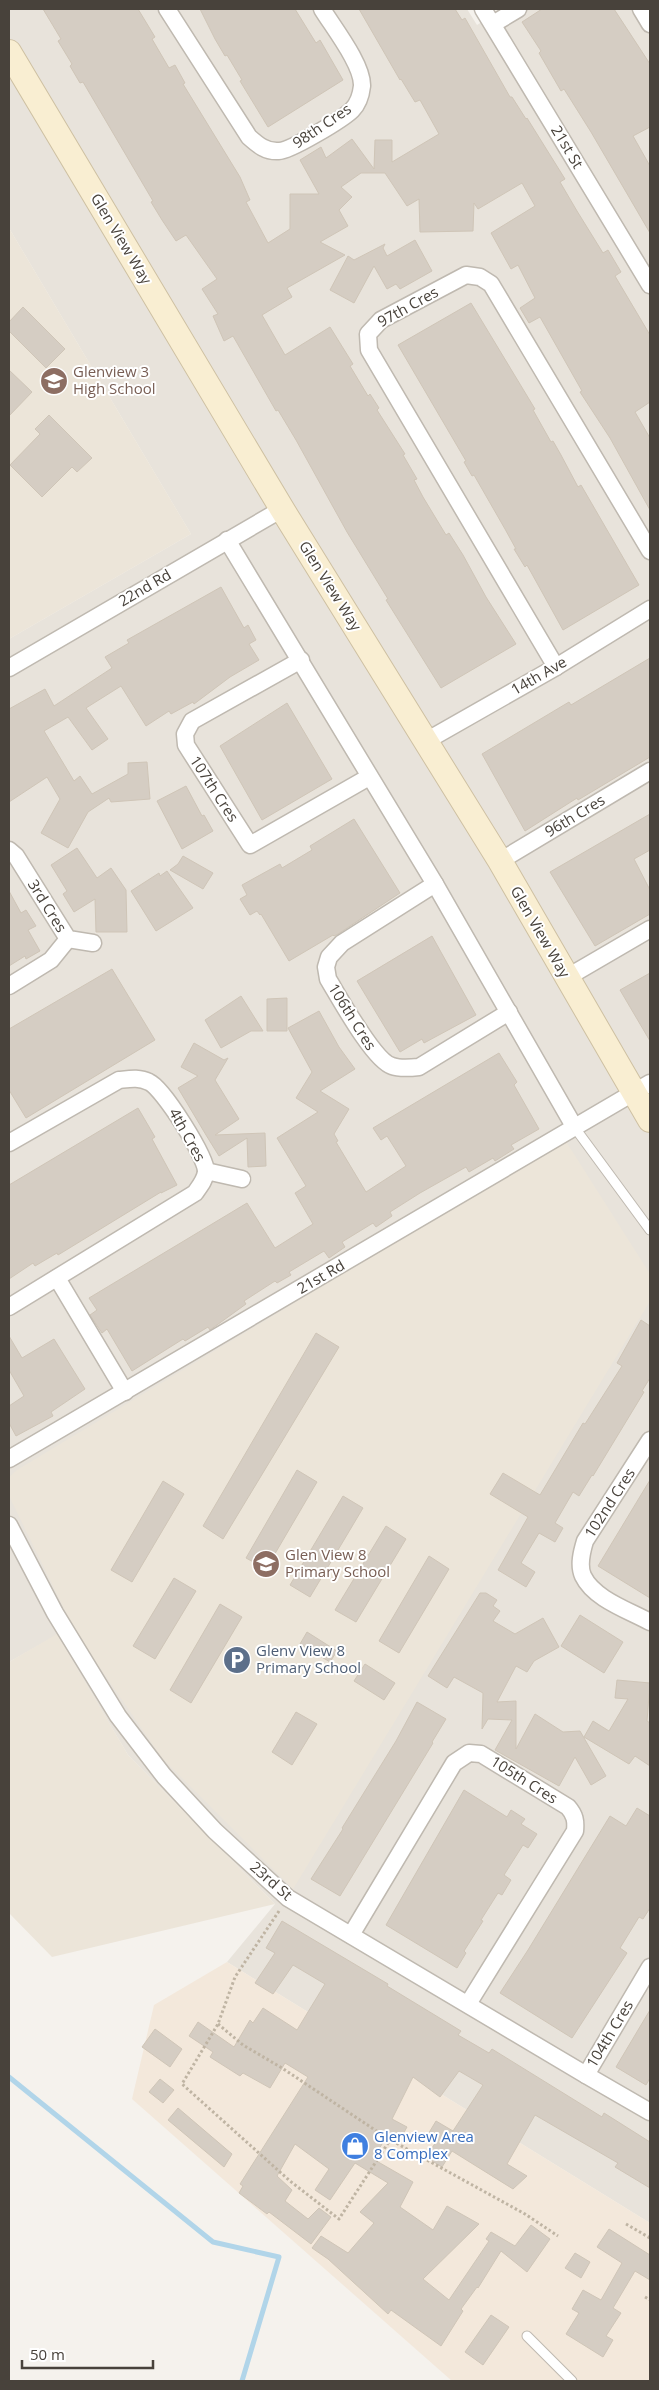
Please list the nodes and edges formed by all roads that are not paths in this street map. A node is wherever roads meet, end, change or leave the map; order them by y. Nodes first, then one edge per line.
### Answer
1 (167, 9) edge
2 (322, 9) edge
3 (483, 9) edge
4 (518, 9) edge
5 (641, 9) edge
6 (493, 24) junction
7 (650, 24) edge
8 (9, 52) edge
9 (650, 286) edge
10 (282, 509) junction
11 (227, 540) junction
12 (650, 551) edge
13 (650, 609) edge
14 (301, 660) junction
15 (556, 666) junction
16 (9, 668) edge
17 (426, 741) junction
18 (650, 771) edge
19 (369, 776) junction
20 (9, 850) edge
21 (500, 862) junction
22 (436, 884) junction
23 (650, 929) edge
24 (68, 939) junction
25 (93, 943) dead end
26 (566, 978) junction
27 (9, 986) edge
28 (509, 1012) junction
29 (641, 1088) edge
30 (650, 1120) edge
31 (575, 1128) junction
32 (9, 1143) edge
33 (206, 1170) junction
34 (242, 1179) dead end
35 (650, 1230) edge
36 (58, 1278) junction
37 (9, 1307) edge
38 (125, 1392) junction
39 (650, 1440) edge
40 (9, 1458) edge
41 (9, 1525) edge
42 (650, 1622) edge
43 (351, 1935) junction
44 (650, 1967) edge
45 (468, 2004) junction
46 (586, 2076) junction
47 (650, 2112) edge
48 (527, 2336) dead end
49 (572, 2381) edge

1 - 2 street, 98th Cres
3 - 6 street, 21st St
4 - 6 street
5 - 7 street
6 - 9 street, 21st St
8 - 10 street, Glen View Way
10 - 11 street, 22nd Rd
10 - 17 street, Glen View Way
11 - 14 street
11 - 16 street, 22nd Rd
12 - 15 street, 97th Cres
13 - 15 street, 14th Ave
14 - 19 street
14 - 19 street, 107th Cres
15 - 17 street, 14th Ave
17 - 21 street, Glen View Way
18 - 21 street, 96th Cres
19 - 22 street
20 - 24 street, 3rd Cres
21 - 26 street, Glen View Way
22 - 28 street
22 - 28 street, 106th Cres
23 - 26 street
24 - 25 street, 3rd Cres
24 - 27 street, 3rd Cres
26 - 29 street, Glen View Way
28 - 31 street
29 - 30 street, Glen View Way
29 - 31 street, 21st Rd
31 - 35 lane
31 - 38 street, 21st Rd
32 - 33 street, 4th Cres
33 - 34 street
33 - 36 street, 4th Cres
36 - 37 street, 4th Cres
36 - 38 street
38 - 40 street, 21st Rd
39 - 42 street, 102nd Cres
41 - 43 street, 23rd St
43 - 45 street, 23rd St
43 - 45 street, 105th Cres
44 - 46 street, 104th Cres
45 - 46 street, 23rd St
46 - 47 street, 23rd St
48 - 49 lane

